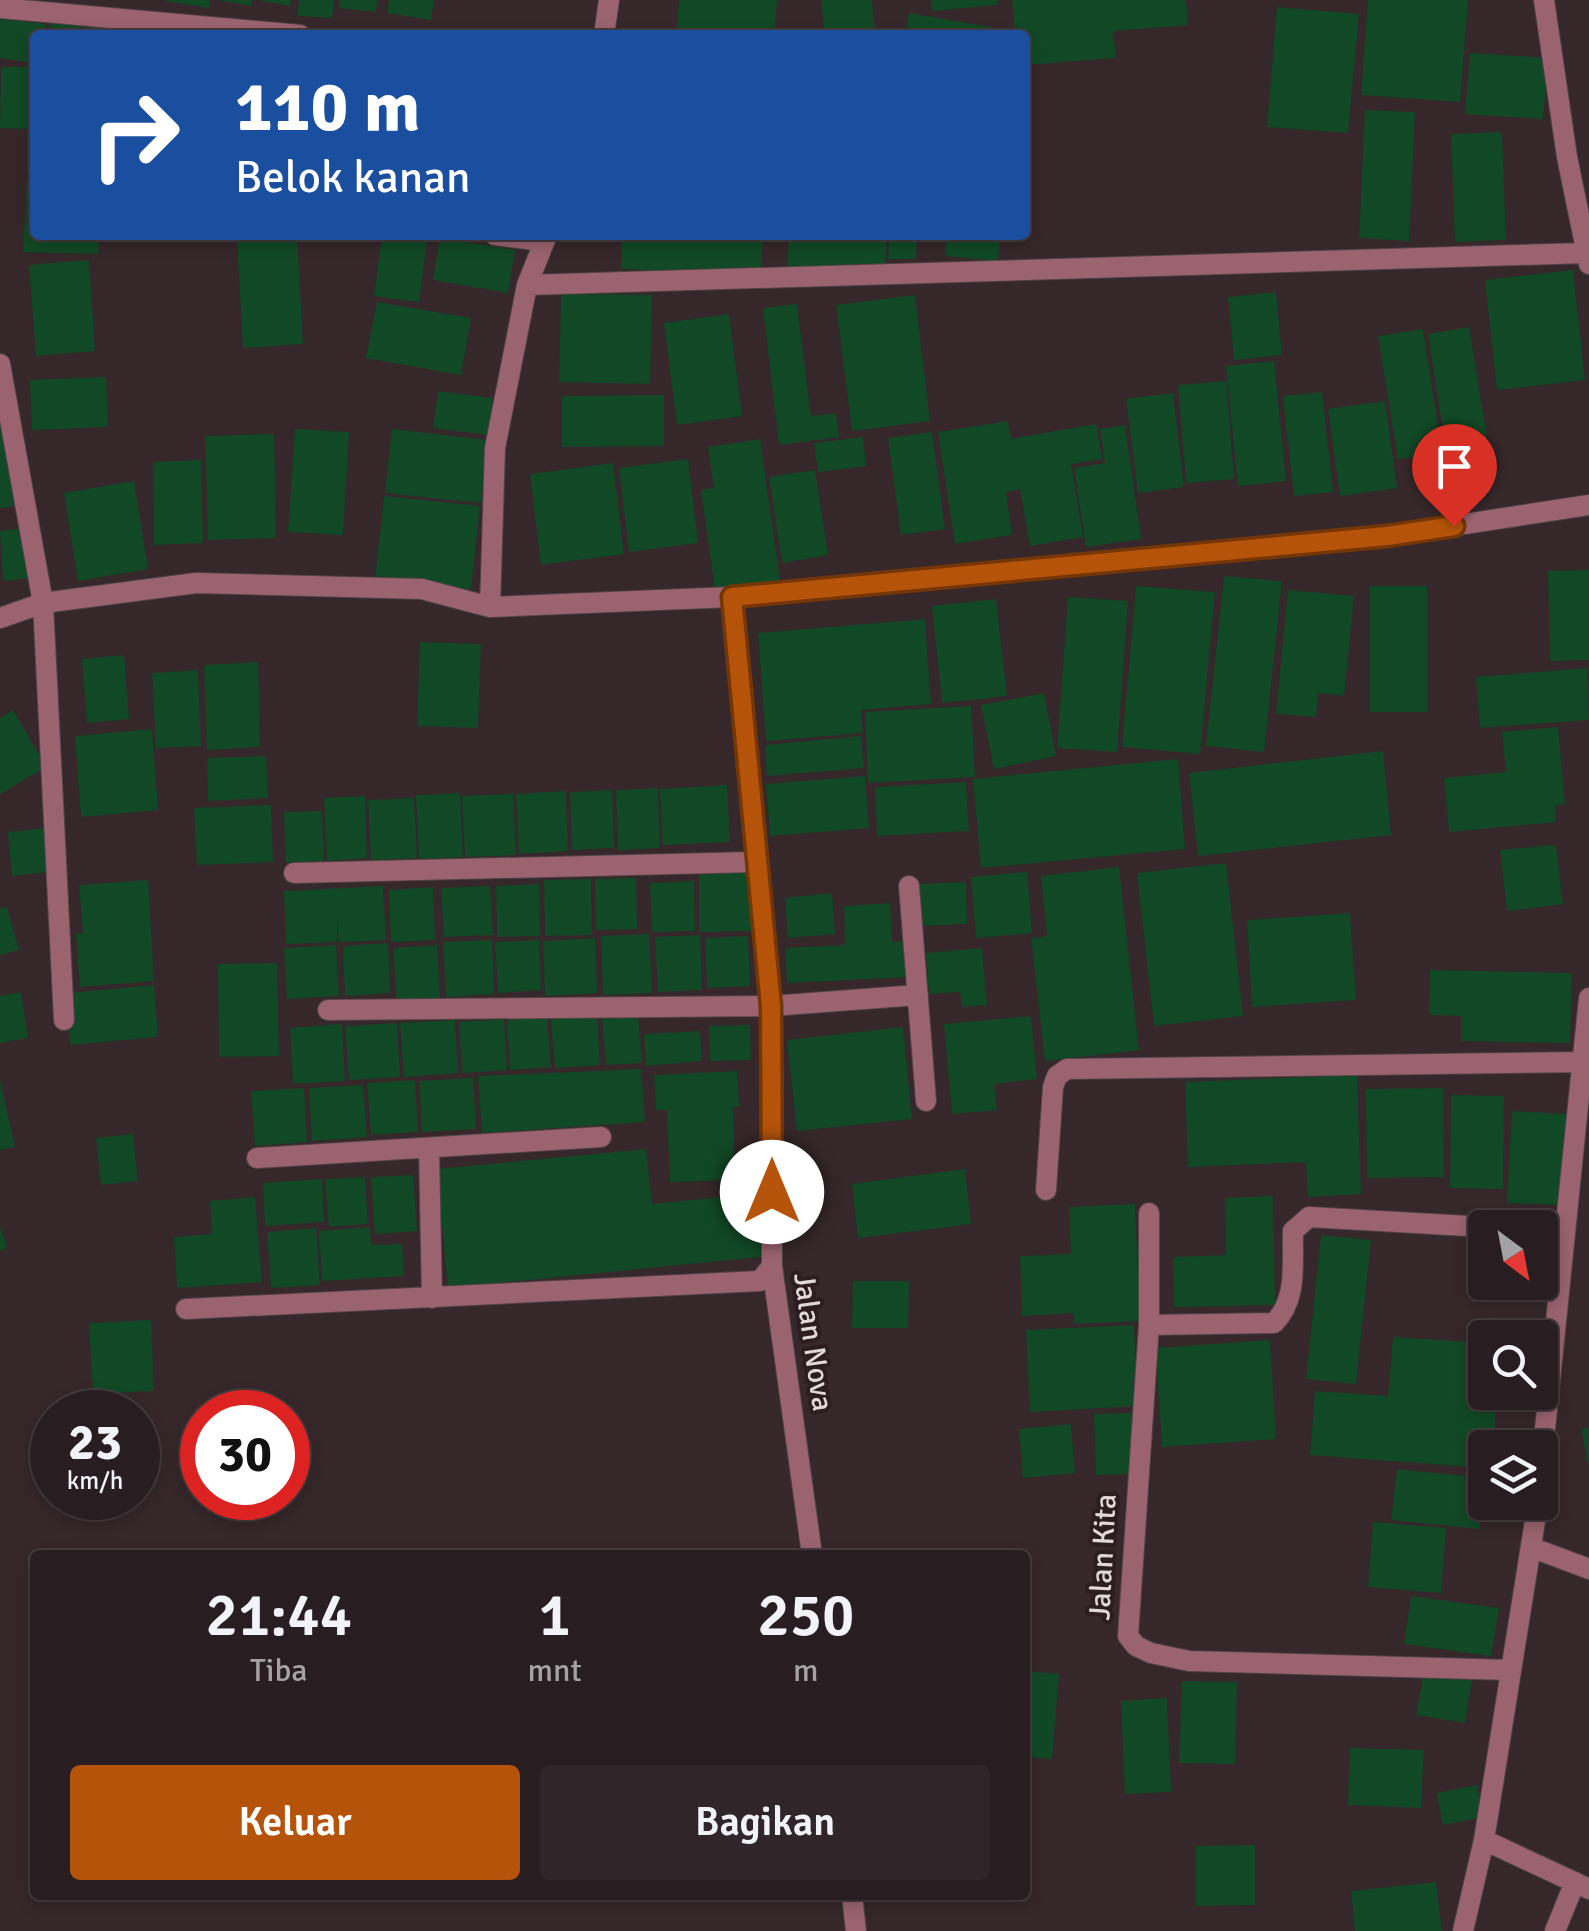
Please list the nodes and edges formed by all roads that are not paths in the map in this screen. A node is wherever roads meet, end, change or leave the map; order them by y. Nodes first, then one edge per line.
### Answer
1 (609, 0) edge
2 (1544, 0) edge
3 (0, 8) edge
4 (244, 30) edge
5 (605, 30) edge
6 (544, 240) edge
7 (1588, 259) edge
8 (527, 285) junction
9 (0, 364) edge
10 (1589, 505) edge
11 (732, 597) junction
12 (42, 603) junction
13 (490, 608) junction
14 (0, 618) edge
15 (754, 862) junction
16 (294, 873) dead end
17 (908, 886) dead end
18 (918, 994) junction
19 (1589, 998) edge
20 (771, 1006) junction
21 (328, 1010) dead end
22 (64, 1020) dead end
23 (1582, 1062) junction
24 (926, 1101) dead end
25 (601, 1137) dead end
26 (428, 1149) junction
27 (257, 1158) dead end
28 (1046, 1190) dead end
29 (1149, 1212) dead end
30 (1468, 1226) edge
31 (1558, 1231) edge
32 (1564, 1231) junction
33 (772, 1266) junction
34 (432, 1298) junction
35 (186, 1309) dead end
36 (1149, 1325) junction
37 (1545, 1430) edge
38 (1536, 1520) edge
39 (1533, 1548) junction
40 (811, 1550) edge
41 (1589, 1568) edge
42 (1510, 1670) junction
43 (1484, 1840) junction
44 (1582, 1886) edge
45 (853, 1900) edge
46 (856, 1931) edge
47 (1464, 1931) edge
48 (1554, 1931) edge

1 - 5 street
2 - 7 street
3 - 4 street
6 - 8 street
7 - 8 street
8 - 13 street
9 - 12 street
10 - 11 street
11 - 13 street
11 - 15 street, Jalan Nova
12 - 13 street
12 - 14 street
12 - 22 street
15 - 16 street
15 - 20 street, Jalan Nova
17 - 18 street
18 - 20 street
18 - 24 street
19 - 23 street
20 - 21 street
20 - 33 street, Jalan Nova
23 - 28 street
23 - 32 street
25 - 26 street
26 - 27 street
26 - 34 street
29 - 36 street, Jalan Kita
30 - 36 street
31 - 32 street
32 - 37 street
33 - 34 street
33 - 40 street, Jalan Nova
34 - 35 street
36 - 42 street, Jalan Kita
38 - 39 street
39 - 41 street
39 - 42 street
42 - 43 street
43 - 44 street
43 - 47 street
44 - 48 street
45 - 46 street

